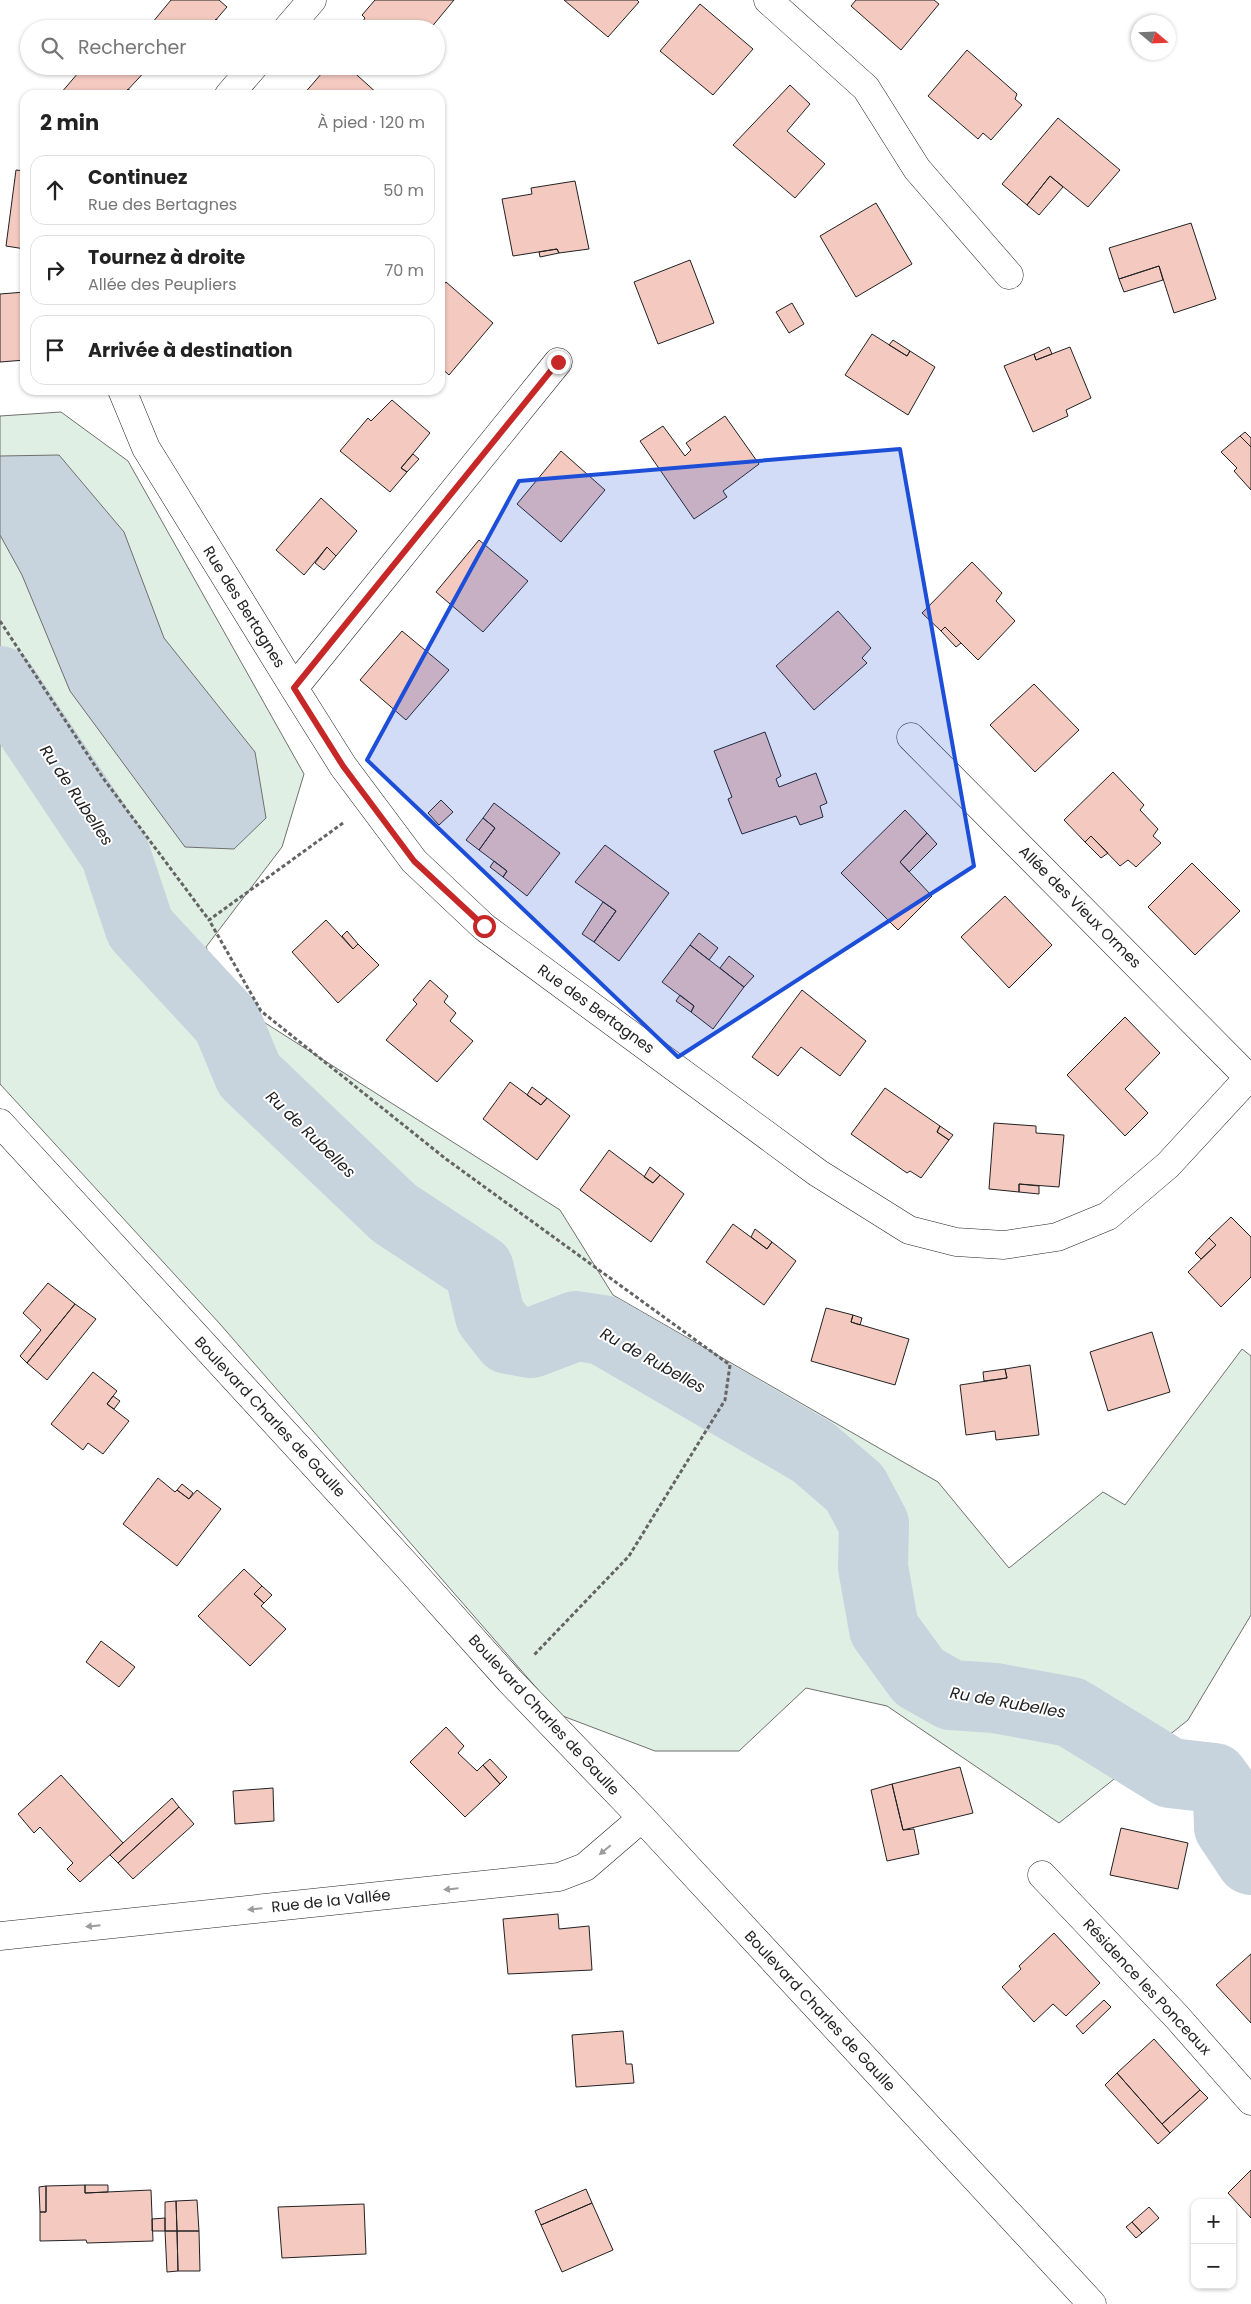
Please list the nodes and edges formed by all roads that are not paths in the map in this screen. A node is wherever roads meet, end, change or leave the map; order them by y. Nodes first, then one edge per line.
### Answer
1 (312, 0) edge
2 (768, 0) edge
3 (295, 20) edge
4 (246, 75) edge
5 (233, 90) edge
6 (1009, 275) dead end
7 (558, 362) dead end
8 (124, 395) edge
9 (294, 688) junction
10 (911, 737) dead end
11 (1250, 1076) edge
12 (0, 1123) edge
13 (642, 1818) junction
14 (1042, 1874) dead end
15 (0, 1936) edge
16 (1251, 2101) edge
17 (1092, 2304) edge

1 - 3 street
2 - 6 street
4 - 5 street
7 - 9 street
8 - 9 street, Rue des Bertagnes
9 - 11 street, Rue des Bertagnes
10 - 11 street, Allée des Vieux Ormes
12 - 13 street, Boulevard Charles de Gaulle
13 -> 15 street, Rue de la Vallée
13 - 17 street, Boulevard Charles de Gaulle
14 - 16 street, Résidence les Ponceaux

